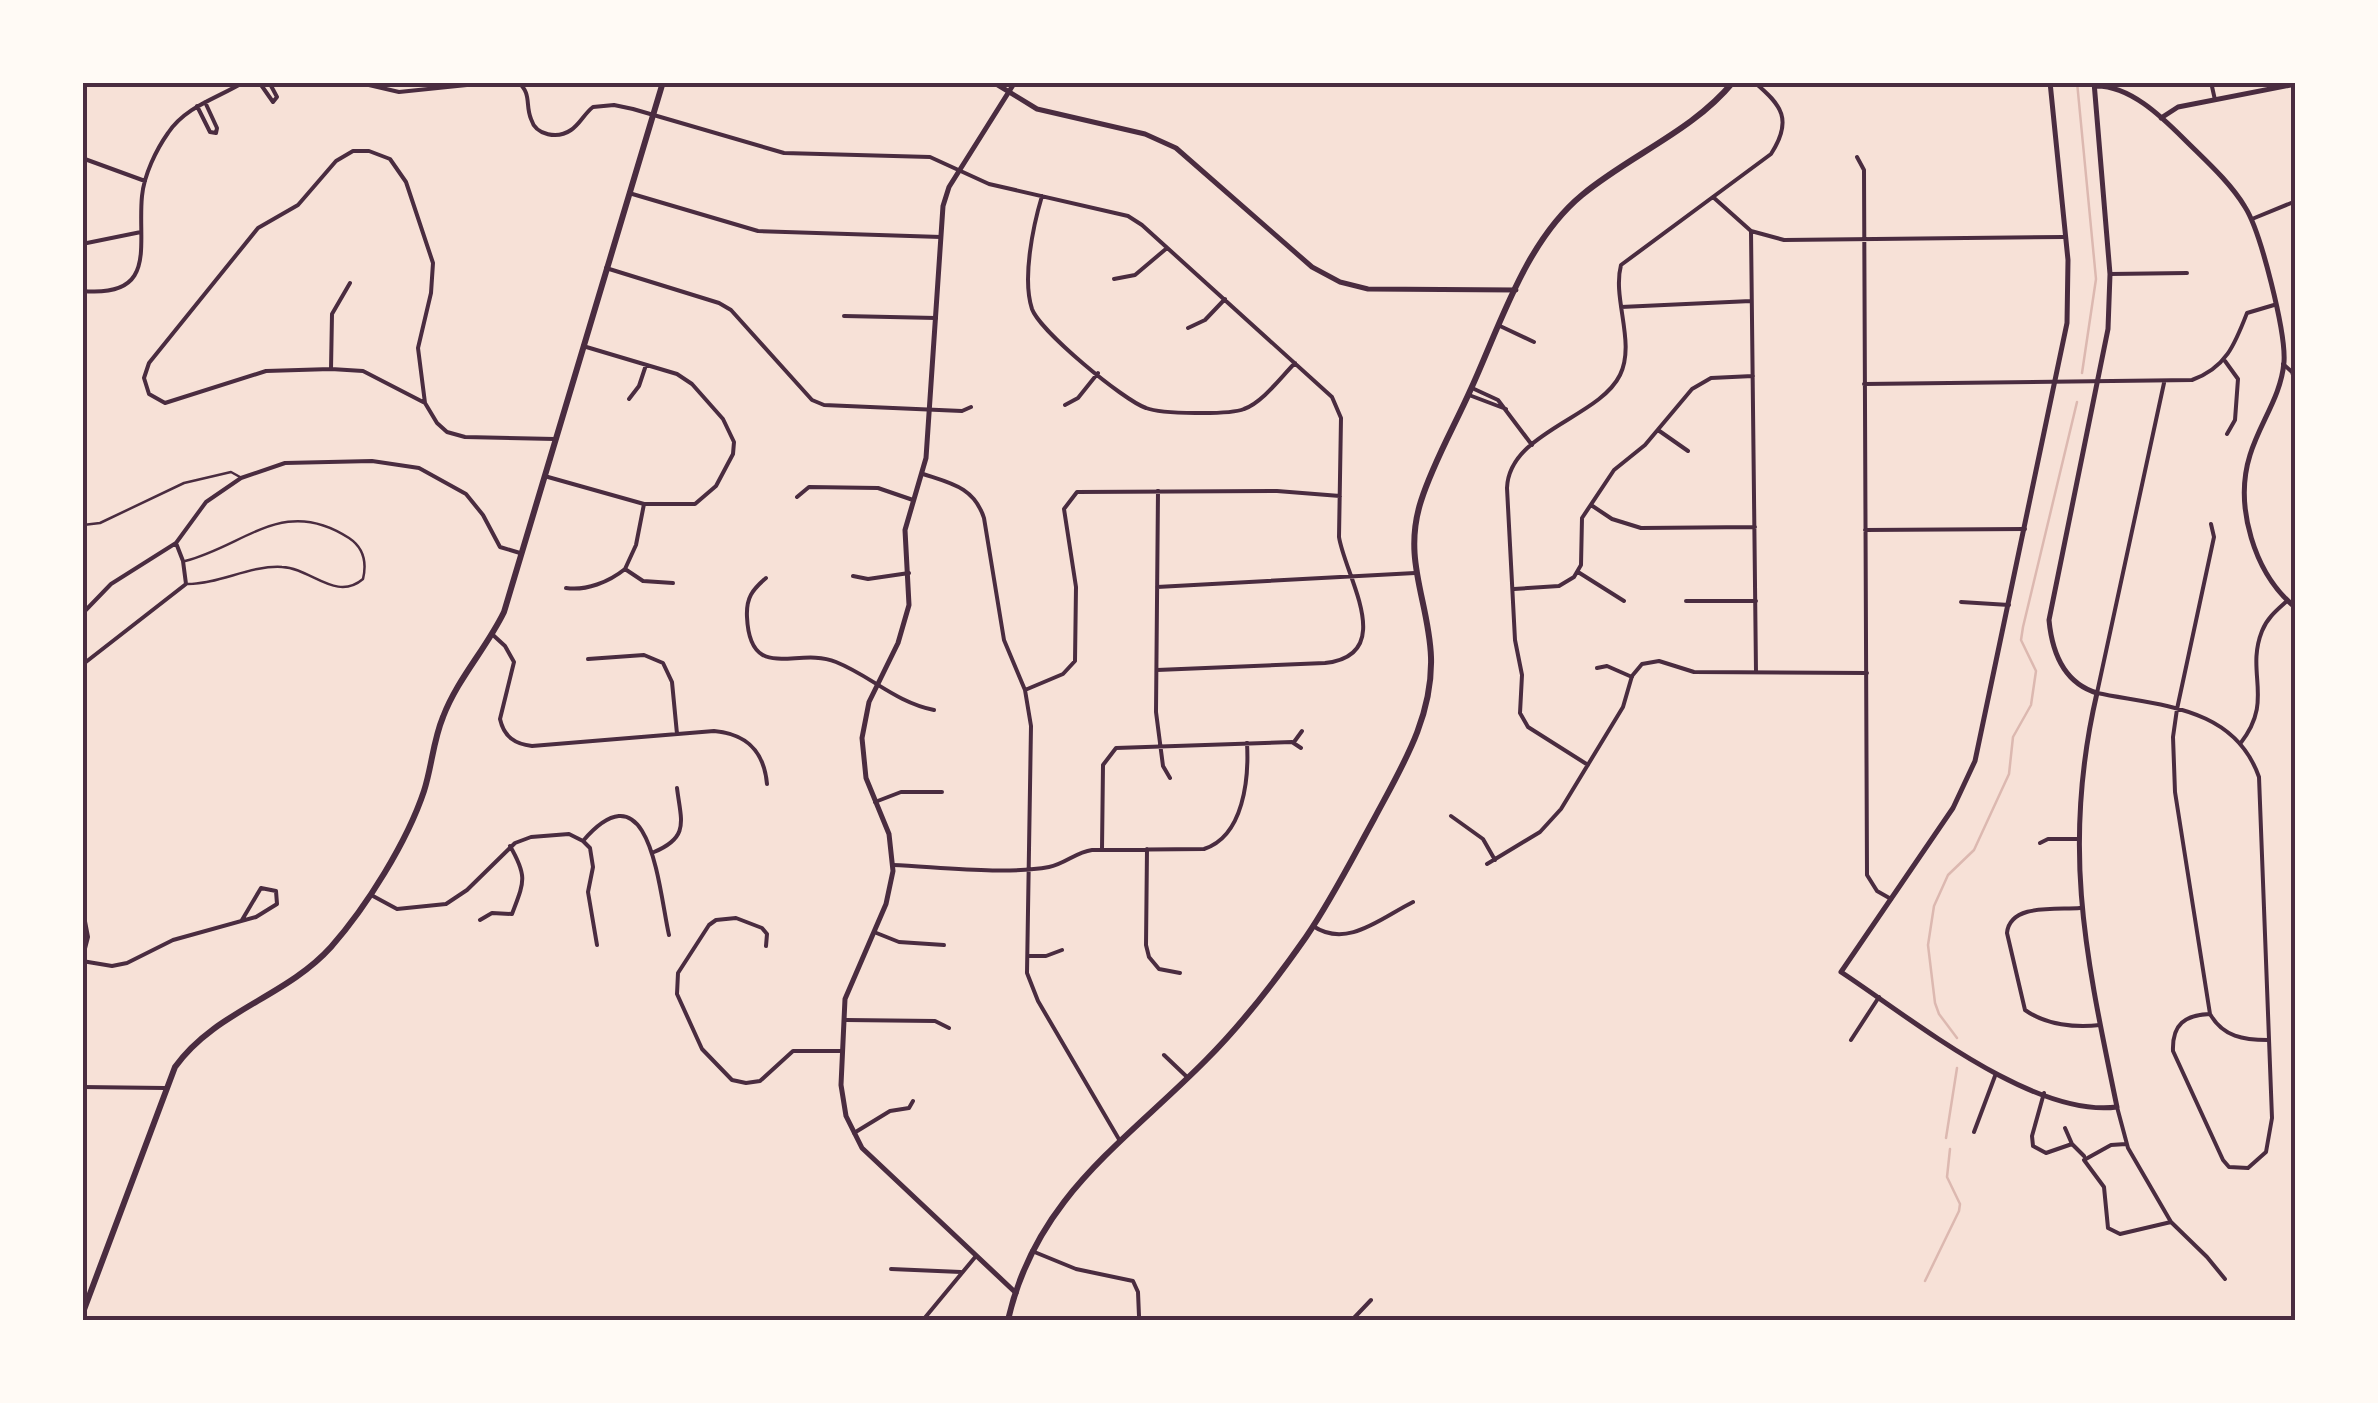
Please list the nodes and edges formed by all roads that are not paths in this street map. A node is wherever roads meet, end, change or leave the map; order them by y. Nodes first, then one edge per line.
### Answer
1 (244, 82) edge
2 (259, 82) edge
3 (270, 82) edge
4 (356, 82) edge
5 (496, 82) edge
6 (518, 82) edge
7 (663, 82) edge
8 (993, 82) edge
9 (1015, 82) edge
10 (1734, 82) edge
11 (1754, 82) edge
12 (2050, 82) edge
13 (2211, 82) edge
14 (2095, 84) edge
15 (2296, 84) edge
16 (1009, 92) junction
17 (2215, 100) junction
18 (205, 102) junction
19 (198, 106) junction
20 (653, 115) junction
21 (2162, 118) junction
22 (1857, 156) dead end
23 (82, 158) edge
24 (959, 170) junction
25 (146, 181) junction
26 (629, 193) junction
27 (1042, 196) junction
28 (1713, 197) junction
29 (2296, 201) edge
30 (2252, 219) junction
31 (1751, 230) junction
32 (142, 232) junction
33 (941, 237) junction
34 (2066, 237) junction
35 (1864, 240) junction
36 (82, 244) edge
37 (1167, 248) junction
38 (606, 268) junction
39 (2110, 274) junction
40 (2187, 274) dead end
41 (1114, 278) dead end
42 (350, 283) dead end
43 (1516, 290) junction
44 (82, 291) edge
45 (1226, 300) junction
46 (1752, 302) junction
47 (2274, 305) junction
48 (1621, 307) junction
49 (844, 316) dead end
50 (936, 318) junction
51 (1500, 326) junction
52 (1188, 328) dead end
53 (1534, 342) dead end
54 (583, 346) junction
55 (2225, 360) junction
56 (1295, 363) junction
57 (2284, 364) junction
58 (646, 365) junction
59 (331, 369) junction
60 (1098, 373) junction
61 (1755, 376) junction
62 (422, 382) junction
63 (2057, 382) junction
64 (2099, 382) junction
65 (2164, 383) junction
66 (1864, 384) junction
67 (2296, 384) edge
68 (1470, 391) junction
69 (406, 393) junction
70 (628, 398) dead end
71 (425, 403) junction
72 (1065, 405) dead end
73 (971, 407) dead end
74 (930, 409) junction
75 (1658, 430) junction
76 (2227, 434) dead end
77 (556, 438) junction
78 (1532, 445) junction
79 (1688, 451) dead end
80 (923, 474) junction
81 (544, 476) junction
82 (241, 478) junction
83 (1158, 491) junction
84 (1340, 496) junction
85 (797, 498) dead end
86 (914, 500) junction
87 (644, 504) junction
88 (1591, 505) junction
89 (2211, 524) dead end
90 (82, 525) edge
91 (1757, 527) junction
92 (2025, 529) junction
93 (1865, 530) junction
94 (176, 543) junction
95 (520, 553) junction
96 (184, 561) junction
97 (626, 569) junction
98 (1578, 572) junction
99 (909, 573) junction
100 (1415, 573) junction
101 (853, 576) dead end
102 (1351, 577) junction
103 (766, 578) dead end
104 (673, 583) dead end
105 (186, 584) junction
106 (1156, 587) junction
107 (566, 588) dead end
108 (1514, 589) junction
109 (1686, 600) dead end
110 (1624, 601) dead end
111 (1756, 601) junction
112 (2287, 601) junction
113 (1961, 602) dead end
114 (2008, 605) junction
115 (2296, 608) edge
116 (82, 614) edge
117 (492, 635) junction
118 (588, 660) dead end
119 (82, 664) edge
120 (1597, 668) dead end
121 (1156, 670) junction
122 (1756, 672) junction
123 (1867, 672) junction
124 (1632, 678) junction
125 (876, 686) junction
126 (1024, 690) junction
127 (2097, 693) junction
128 (934, 710) dead end
129 (2176, 710) junction
130 (1302, 731) dead end
131 (677, 734) junction
132 (1247, 742) junction
133 (1294, 742) junction
134 (2240, 744) junction
135 (1162, 745) junction
136 (1302, 748) dead end
137 (1588, 765) junction
138 (1170, 778) dead end
139 (767, 784) dead end
140 (677, 788) dead end
141 (942, 792) dead end
142 (875, 802) junction
143 (1451, 816) dead end
144 (2078, 839) junction
145 (583, 840) junction
146 (2040, 843) dead end
147 (510, 846) junction
148 (1102, 849) junction
149 (1147, 849) junction
150 (654, 852) junction
151 (1495, 860) junction
152 (1486, 864) dead end
153 (893, 866) junction
154 (1028, 869) junction
155 (369, 894) junction
156 (1892, 899) junction
157 (1413, 902) dead end
158 (82, 906) edge
159 (2080, 908) junction
160 (242, 920) junction
161 (480, 920) dead end
162 (1313, 926) junction
163 (874, 932) junction
164 (669, 934) dead end
165 (597, 945) dead end
166 (944, 945) dead end
167 (766, 946) dead end
168 (1062, 950) dead end
169 (1027, 956) junction
170 (82, 961) edge
171 (1180, 974) dead end
172 (1879, 997) junction
173 (2210, 1014) junction
174 (843, 1020) junction
175 (2100, 1025) junction
176 (949, 1028) dead end
177 (1851, 1040) dead end
178 (2268, 1040) junction
179 (842, 1052) junction
180 (1164, 1055) dead end
181 (1995, 1076) junction
182 (1187, 1078) junction
183 (82, 1088) edge
184 (165, 1088) junction
185 (2044, 1093) junction
186 (914, 1102) dead end
187 (2118, 1107) junction
188 (2065, 1128) dead end
189 (1974, 1132) dead end
190 (854, 1133) junction
191 (1120, 1142) junction
192 (2072, 1144) junction
193 (2126, 1144) junction
194 (2086, 1158) junction
195 (2172, 1222) junction
196 (1032, 1250) junction
197 (976, 1256) junction
198 (891, 1269) dead end
199 (961, 1272) junction
200 (2225, 1280) dead end
201 (1016, 1293) junction
202 (1371, 1300) dead end
203 (82, 1314) edge
204 (1140, 1316) dead end
205 (923, 1320) edge
206 (1008, 1320) edge
207 (1352, 1320) edge

1 - 18 street
2 - 3 street
4 - 5 street
6 - 20 street
7 - 20 main road
8 - 16 street
9 - 16 street
10 - 43 main road
11 - 28 street
12 - 34 street
13 - 17 street
14 - 21 street
14 - 39 street
15 - 17 street
16 - 24 street
16 - 43 street
17 - 21 street
18 - 19 street
18 - 19 street
19 - 25 street
20 - 24 street
20 - 26 main road
21 - 30 street
22 - 35 street
23 - 25 street
24 - 27 street
24 - 33 street
25 - 32 street
26 - 33 street
26 - 38 main road
27 - 37 street
27 - 60 street
28 - 31 street
28 - 48 street
29 - 30 street
30 - 47 street
31 - 35 street
31 - 46 street
32 - 36 street
32 - 44 street
33 - 50 street
34 - 35 street
34 - 63 street
35 - 66 street
37 - 41 street
37 - 45 street
38 - 54 main road
38 - 74 street
39 - 40 street
39 - 64 street
42 - 59 street
43 - 51 main road
45 - 52 street
45 - 56 street
46 - 48 street
46 - 61 street
47 - 55 street
47 - 57 street
48 - 78 street
49 - 50 street
50 - 74 street
51 - 53 street
51 - 68 main road
54 - 58 street
54 - 77 main road
55 - 65 street
55 - 76 street
56 - 60 street
56 - 84 street
57 - 67 street
57 - 112 street
58 - 70 street
58 - 87 street
59 - 62 street
59 - 69 street
60 - 72 street
61 - 75 street
61 - 91 street
62 - 69 street
62 - 71 street
63 - 64 street
63 - 66 street
63 - 92 street
64 - 65 street
64 - 127 street
65 - 127 street
66 - 93 street
68 - 78 street
68 - 100 main road
69 - 71 street
71 - 77 street
73 - 74 street
74 - 80 street
75 - 79 street
75 - 88 street
77 - 81 main road
78 - 108 street
80 - 86 street
80 - 126 street
81 - 87 street
81 - 95 main road
82 - 90 lane
82 - 94 street
82 - 95 street
83 - 84 street
83 - 106 street
83 - 126 street
84 - 102 street
85 - 86 street
86 - 99 street
87 - 97 street
88 - 91 street
88 - 98 street
89 - 129 street
91 - 111 street
92 - 93 street
92 - 114 street
93 - 123 street
94 - 96 street
94 - 116 street
95 - 117 main road
96 - 105 street
96 - 105 lane
97 - 104 street
97 - 107 street
98 - 108 street
98 - 110 street
99 - 101 street
99 - 125 street
100 - 102 street
100 - 162 main road
102 - 106 street
102 - 121 street
103 - 125 street
105 - 119 street
106 - 121 street
108 - 137 street
109 - 111 street
111 - 122 street
112 - 115 street
112 - 134 street
113 - 114 street
114 - 156 street
117 - 131 street
117 - 155 main road
118 - 131 street
120 - 124 street
121 - 135 street
122 - 123 street
122 - 124 street
123 - 156 street
124 - 137 street
125 - 128 street
125 - 142 street
126 - 154 street
127 - 129 street
127 - 144 street
129 - 134 street
129 - 173 street
130 - 133 street
131 - 139 street
132 - 133 street
132 - 135 street
132 - 149 street
133 - 136 street
134 - 178 street
135 - 138 street
135 - 148 street
137 - 151 street
140 - 150 street
141 - 142 street
142 - 153 street
143 - 151 street
144 - 146 street
144 - 159 street
145 - 147 street
145 - 150 street
145 - 165 street
147 - 155 street
147 - 161 street
148 - 149 street
148 - 154 street
149 - 171 street
150 - 164 street
151 - 152 street
153 - 154 street
153 - 163 street
154 - 169 street
155 - 184 main road
156 - 172 street
157 - 162 street
158 - 170 street
159 - 175 street
159 - 175 street
160 - 160 street
160 - 170 street
162 - 182 main road
163 - 166 street
163 - 174 street
167 - 179 street
168 - 169 street
169 - 191 street
172 - 177 street
172 - 181 street
173 - 178 street
173 - 178 street
174 - 176 street
174 - 179 street
175 - 187 street
179 - 190 street
180 - 182 street
181 - 185 street
181 - 189 street
182 - 191 main road
183 - 184 street
184 - 203 main road
185 - 187 street
185 - 192 street
186 - 190 street
187 - 193 street
188 - 192 street
190 - 197 street
191 - 196 main road
192 - 194 street
193 - 194 street
193 - 195 street
194 - 195 street
195 - 200 street
196 - 201 main road
196 - 204 street
197 - 199 street
197 - 201 street
198 - 199 street
199 - 205 street
201 - 206 main road
202 - 207 street

